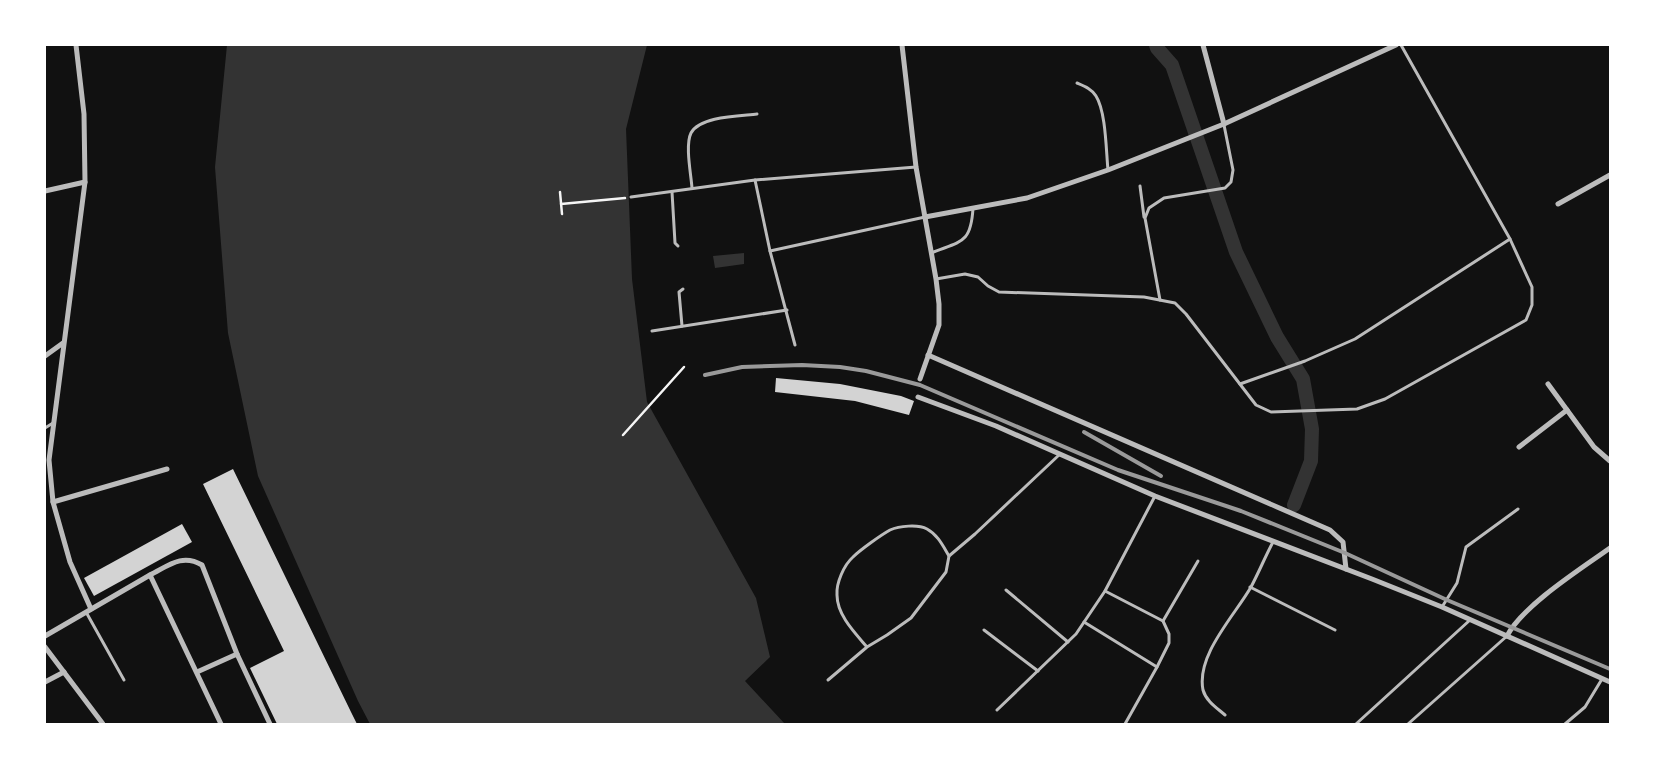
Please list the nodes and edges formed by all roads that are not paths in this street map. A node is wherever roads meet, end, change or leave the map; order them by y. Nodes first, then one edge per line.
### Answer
1 (76, 45) edge
2 (902, 45) edge
3 (1203, 45) edge
4 (1396, 45) edge
5 (1401, 45) edge
6 (1077, 83) dead end
7 (757, 114) dead end
8 (1224, 124) junction
9 (916, 168) junction
10 (1108, 170) junction
11 (1610, 175) edge
12 (756, 180) junction
13 (86, 182) junction
14 (1140, 186) dead end
15 (692, 188) junction
16 (45, 191) edge
17 (672, 192) junction
18 (631, 197) road end
19 (1558, 204) dead end
20 (973, 208) junction
21 (925, 217) junction
22 (1144, 218) junction
23 (1510, 239) junction
24 (678, 246) dead end
25 (770, 251) junction
26 (931, 253) junction
27 (936, 278) junction
28 (684, 288) dead end
29 (1160, 300) junction
30 (787, 310) junction
31 (682, 326) junction
32 (652, 331) dead end
33 (63, 343) junction
34 (795, 345) dead end
35 (928, 355) junction
36 (45, 356) edge
37 (920, 379) dead end
38 (1240, 384) junction
39 (1548, 384) dead end
40 (918, 397) dead end
41 (1567, 410) junction
42 (54, 423) junction
43 (45, 428) edge
44 (1519, 447) dead end
45 (1059, 455) junction
46 (1610, 461) edge
47 (167, 469) dead end
48 (1155, 496) junction
49 (53, 502) junction
50 (1518, 509) dead end
51 (1273, 542) junction
52 (1610, 548) edge
53 (949, 556) junction
54 (1198, 561) dead end
55 (1346, 569) junction
56 (150, 575) junction
57 (1250, 587) junction
58 (1006, 590) dead end
59 (1105, 591) junction
60 (1442, 608) junction
61 (89, 610) junction
62 (1470, 620) junction
63 (1163, 621) junction
64 (1084, 622) junction
65 (984, 630) dead end
66 (1335, 630) dead end
67 (45, 636) edge
68 (1507, 636) junction
69 (1068, 642) junction
70 (45, 647) edge
71 (867, 647) junction
72 (237, 654) junction
73 (1157, 667) junction
74 (1038, 671) junction
75 (64, 672) junction
76 (197, 672) junction
77 (1602, 679) junction
78 (124, 680) dead end
79 (828, 680) dead end
80 (45, 682) edge
81 (1610, 682) edge
82 (997, 710) dead end
83 (1226, 715) dead end
84 (103, 724) edge
85 (221, 724) edge
86 (270, 724) edge
87 (1125, 724) edge
88 (1356, 724) edge
89 (1408, 724) edge
90 (1565, 724) edge

1 - 13 street
2 - 9 street
3 - 8 street
4 - 8 street
5 - 23 lane
6 - 10 lane
7 - 15 lane
8 - 10 street
8 - 22 lane
9 - 12 lane
9 - 21 street
10 - 20 street
11 - 19 street
12 - 15 lane
12 - 25 lane
13 - 16 street
13 - 33 street
14 - 22 lane
15 - 17 lane
17 - 18 lane
17 - 24 lane
20 - 21 street
20 - 26 lane
21 - 25 lane
21 - 26 street
22 - 29 lane
23 - 38 lane
23 - 38 lane
25 - 30 lane
26 - 27 street
27 - 29 lane
27 - 35 street
28 - 31 lane
29 - 38 lane
30 - 31 lane
30 - 34 lane
31 - 32 lane
33 - 36 street
33 - 42 street
35 - 37 street
35 - 55 street
39 - 41 street
40 - 45 street
41 - 44 street
41 - 46 street
42 - 43 lane
42 - 49 street
45 - 48 street
45 - 53 lane
47 - 49 street
48 - 51 street
48 - 59 lane
49 - 61 street
50 - 60 lane
51 - 55 street
51 - 57 lane
52 - 68 street
53 - 71 lane
53 - 71 lane
54 - 63 lane
55 - 60 street
56 - 61 street
56 - 72 street
56 - 76 street
57 - 66 lane
57 - 83 lane
58 - 69 lane
59 - 63 lane
59 - 64 lane
60 - 62 street
61 - 67 street
61 - 78 lane
62 - 68 street
62 - 88 lane
63 - 73 lane
64 - 69 lane
64 - 73 lane
65 - 74 lane
68 - 77 street
68 - 89 lane
69 - 74 lane
70 - 75 street
71 - 79 lane
72 - 76 street
72 - 86 street
73 - 87 lane
74 - 82 lane
75 - 80 street
75 - 84 street
76 - 85 street
77 - 81 street
77 - 90 lane

